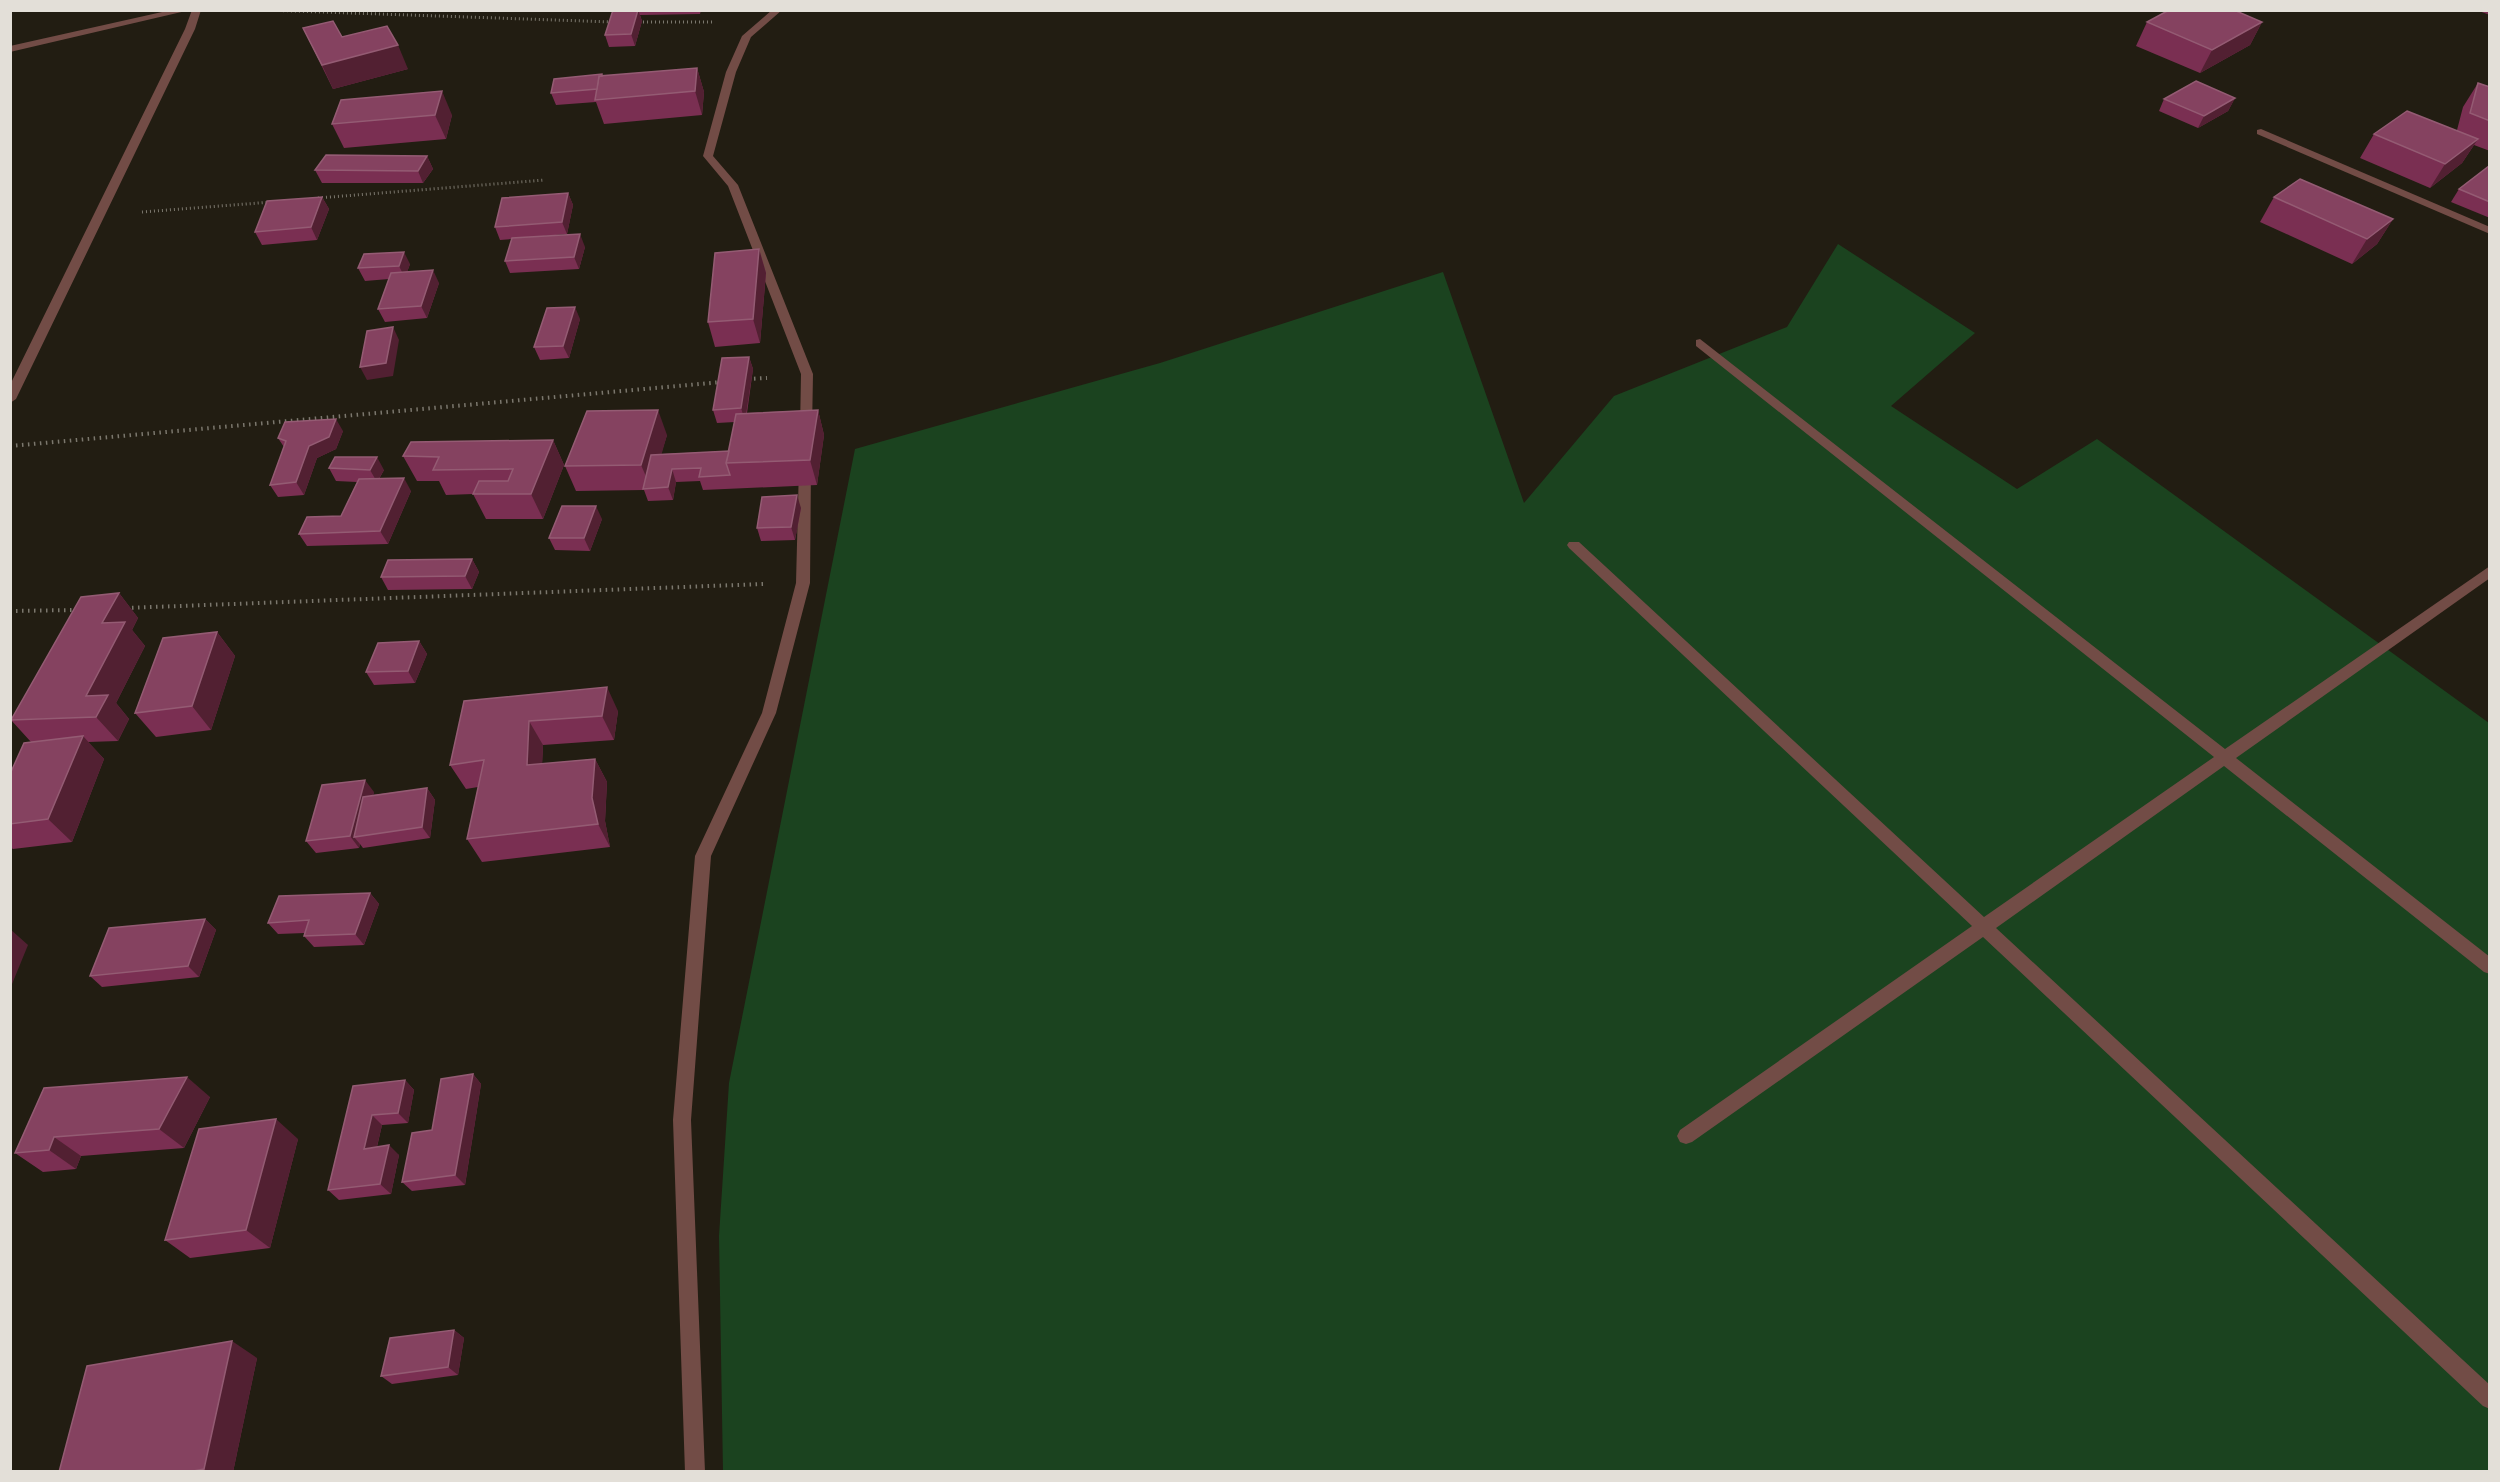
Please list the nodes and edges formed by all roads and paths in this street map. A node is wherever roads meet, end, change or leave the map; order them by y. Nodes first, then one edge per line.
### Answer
1 (186, 10) edge
2 (197, 10) edge
3 (263, 10) edge
4 (778, 10) edge
5 (617, 22) edge
6 (628, 22) edge
7 (764, 22) junction
8 (10, 49) edge
9 (2260, 132) dead end
10 (545, 180) dead end
11 (310, 199) edge
12 (275, 201) edge
13 (99, 216) junction
14 (2490, 231) edge
15 (1700, 343) dead end
16 (807, 374) junction
17 (747, 379) edge
18 (724, 382) edge
19 (10, 399) edge
20 (10, 446) edge
21 (1574, 545) dead end
22 (2490, 571) edge
23 (803, 583) junction
24 (124, 608) dead end
25 (79, 609) edge
26 (10, 612) edge
27 (2224, 757) junction
28 (1983, 927) junction
29 (2490, 967) edge
30 (1686, 1136) dead end
31 (2490, 1399) edge
32 (696, 1472) edge

1 - 8 street
2 - 13 street
3 - 5 path
4 - 7 street
6 - 7 path
7 - 16 street
9 - 14 street
10 - 11 path
12 - 13 path
13 - 19 street
15 - 27 street
16 - 17 path
16 - 23 street
18 - 20 path
21 - 28 street
22 - 27 street
23 - 24 path
23 - 32 street
25 - 26 path
27 - 28 street
27 - 29 street
28 - 30 street
28 - 31 street

